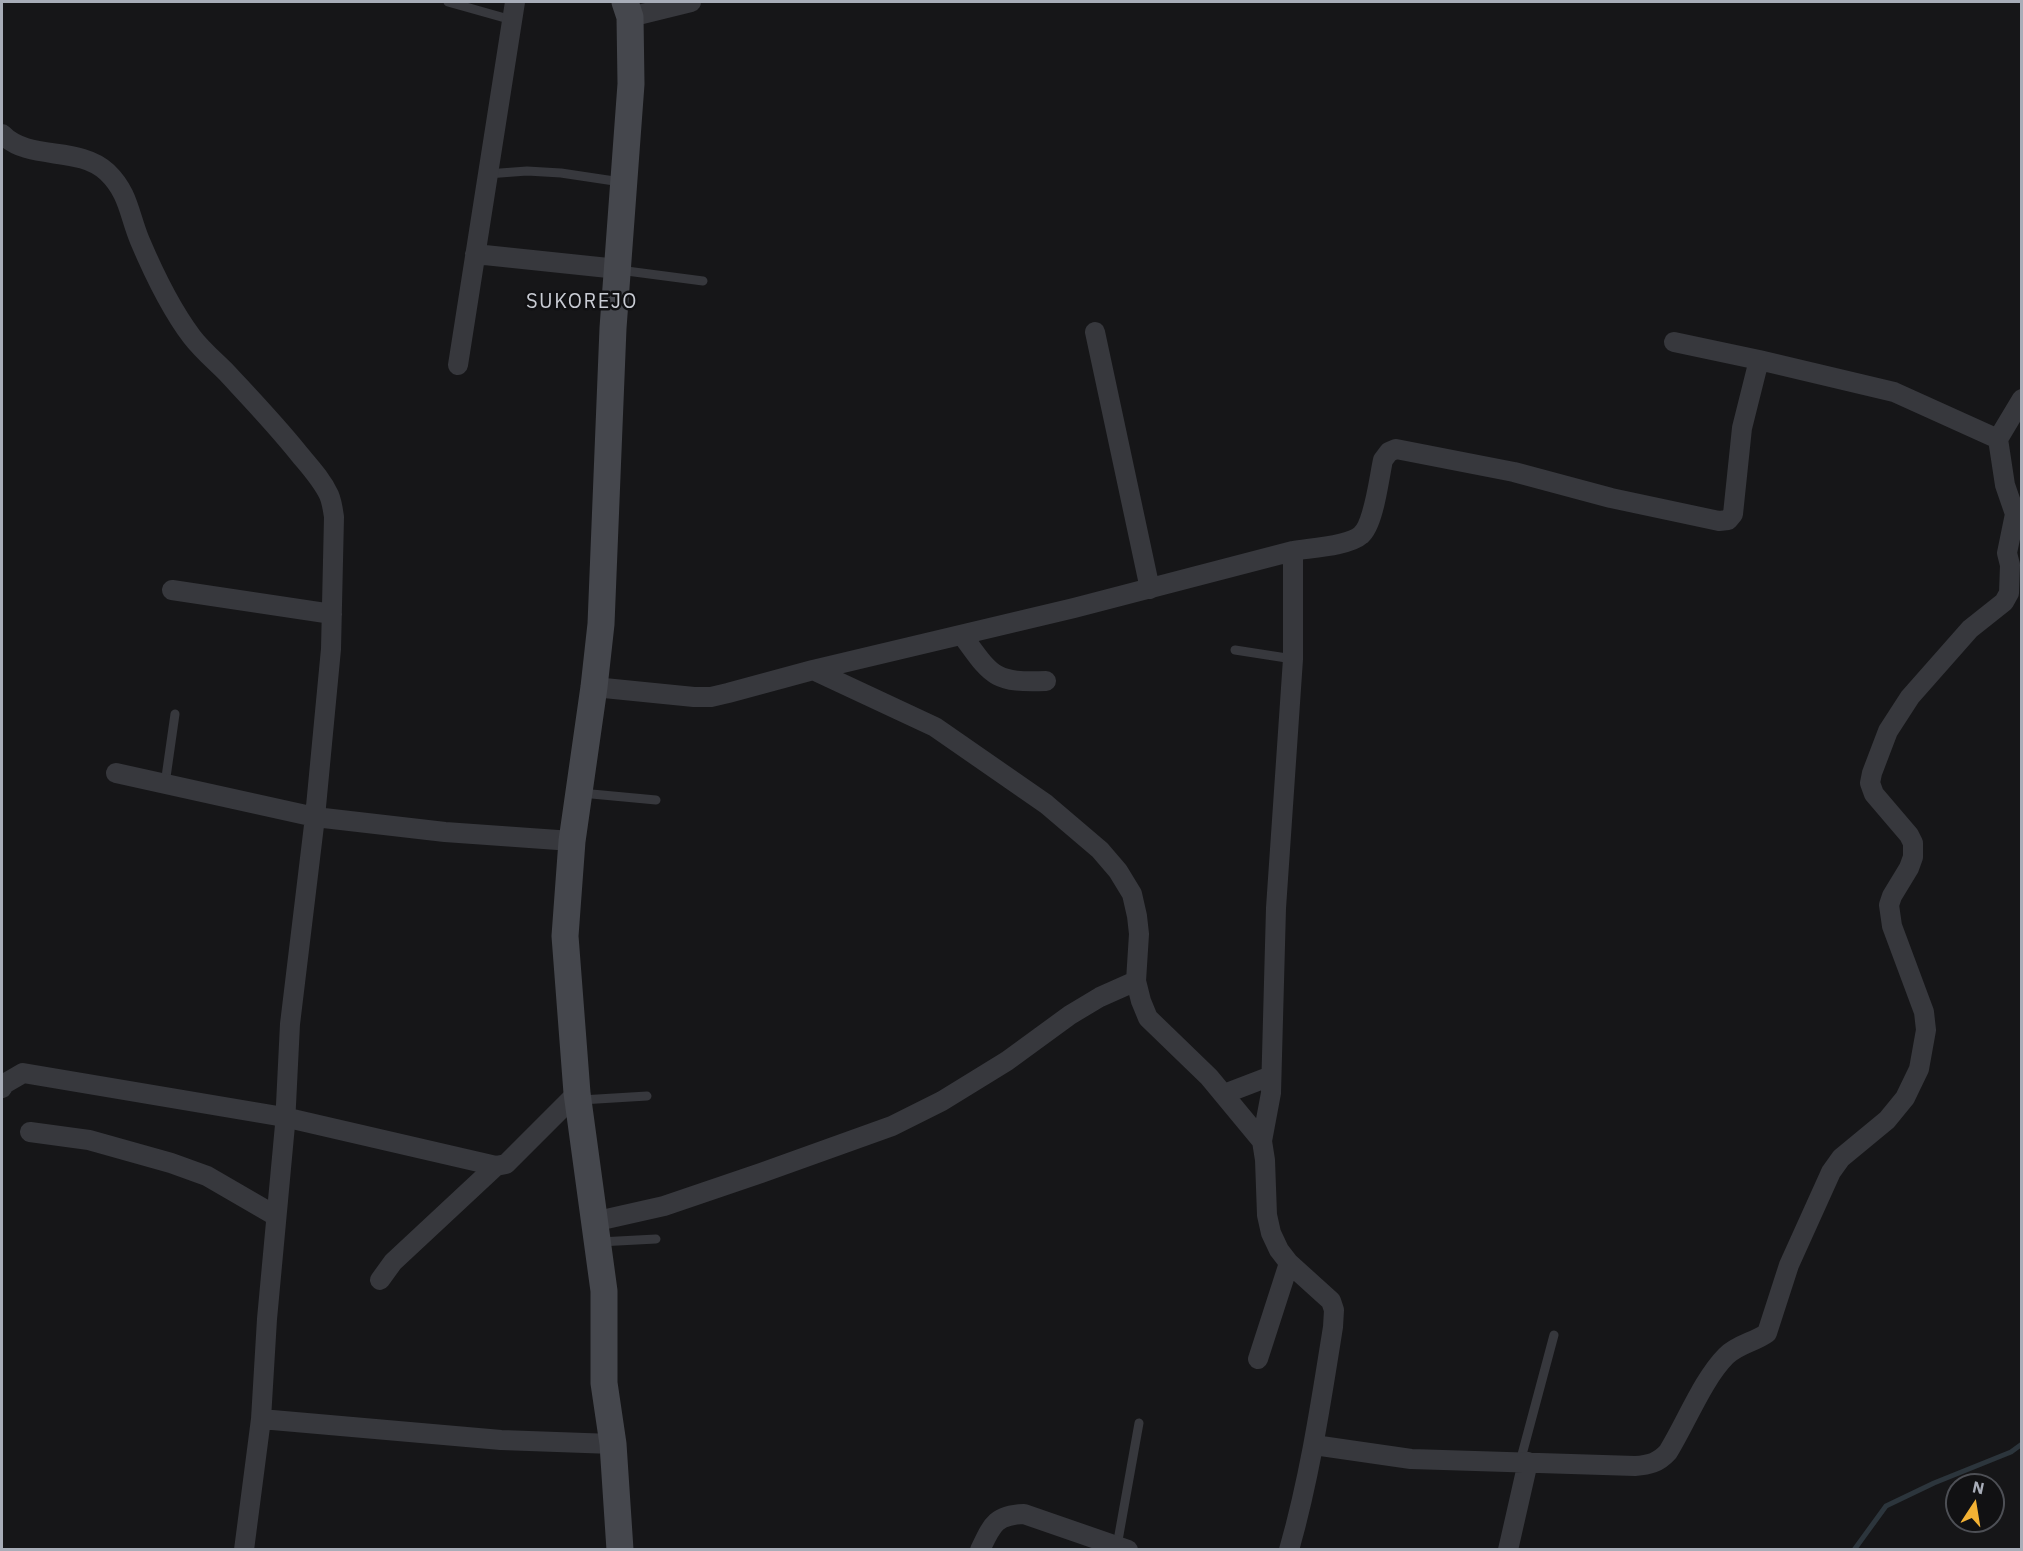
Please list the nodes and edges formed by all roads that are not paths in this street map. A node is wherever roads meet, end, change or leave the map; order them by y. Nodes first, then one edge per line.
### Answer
1 (448, 2) edge
2 (691, 2) edge
3 (628, 9) edge
4 (513, 11) edge
5 (2, 134) edge
6 (487, 174) junction
7 (624, 183) junction
8 (475, 254) junction
9 (618, 269) junction
10 (703, 281) dead end
11 (1095, 332) dead end
12 (1674, 342) dead end
13 (1759, 360) junction
14 (458, 366) dead end
15 (2022, 399) edge
16 (1998, 439) junction
17 (1293, 551) junction
18 (1150, 589) junction
19 (172, 590) dead end
20 (332, 614) junction
21 (962, 635) junction
22 (1235, 650) dead end
23 (1293, 659) junction
24 (813, 670) junction
25 (1046, 681) dead end
26 (594, 687) junction
27 (175, 714) dead end
28 (116, 773) dead end
29 (165, 784) junction
30 (578, 793) junction
31 (656, 800) dead end
32 (315, 816) junction
33 (572, 841) junction
34 (1137, 981) junction
35 (1271, 1076) junction
36 (2, 1088) edge
37 (1224, 1094) junction
38 (578, 1096) junction
39 (647, 1096) dead end
40 (284, 1117) junction
41 (30, 1132) dead end
42 (1262, 1141) junction
43 (496, 1167) junction
44 (276, 1216) junction
45 (595, 1232) junction
46 (656, 1239) dead end
47 (1288, 1263) junction
48 (381, 1280) dead end
49 (1554, 1335) dead end
50 (1258, 1359) dead end
51 (261, 1419) junction
52 (1139, 1423) dead end
53 (614, 1444) junction
54 (1314, 1445) junction
55 (1524, 1462) junction
56 (1122, 1548) edge
57 (244, 1550) edge
58 (620, 1550) edge
59 (980, 1550) edge
60 (1289, 1550) edge
61 (1508, 1550) edge

1 - 4 lane
2 - 3 street
3 - 7 street
4 - 6 street
5 - 20 street
6 - 7 lane
6 - 8 street
7 - 9 street
8 - 9 street
8 - 14 street
9 - 10 lane
9 - 26 street
11 - 18 street
12 - 13 street
13 - 16 street
13 - 17 street
15 - 16 street
16 - 55 street
17 - 18 street
17 - 23 street
18 - 21 street
19 - 20 street
20 - 32 street
21 - 24 street
21 - 25 street
22 - 23 lane
23 - 35 street
24 - 26 street
24 - 34 street
26 - 30 street
27 - 29 lane
28 - 29 street
29 - 32 street
30 - 31 lane
30 - 33 street
32 - 33 street
32 - 40 street
33 - 38 street
34 - 37 street
34 - 45 street
35 - 37 street
35 - 42 street
36 - 40 street
37 - 42 street
38 - 39 lane
38 - 43 street
38 - 45 street
40 - 43 street
40 - 44 street
41 - 44 street
42 - 47 street
43 - 48 street
44 - 51 street
45 - 46 lane
45 - 53 street
47 - 50 street
47 - 54 street
49 - 55 lane
51 - 53 street
51 - 57 street
52 - 56 lane
53 - 58 street
54 - 55 street
54 - 60 street
55 - 61 street
56 - 59 street

